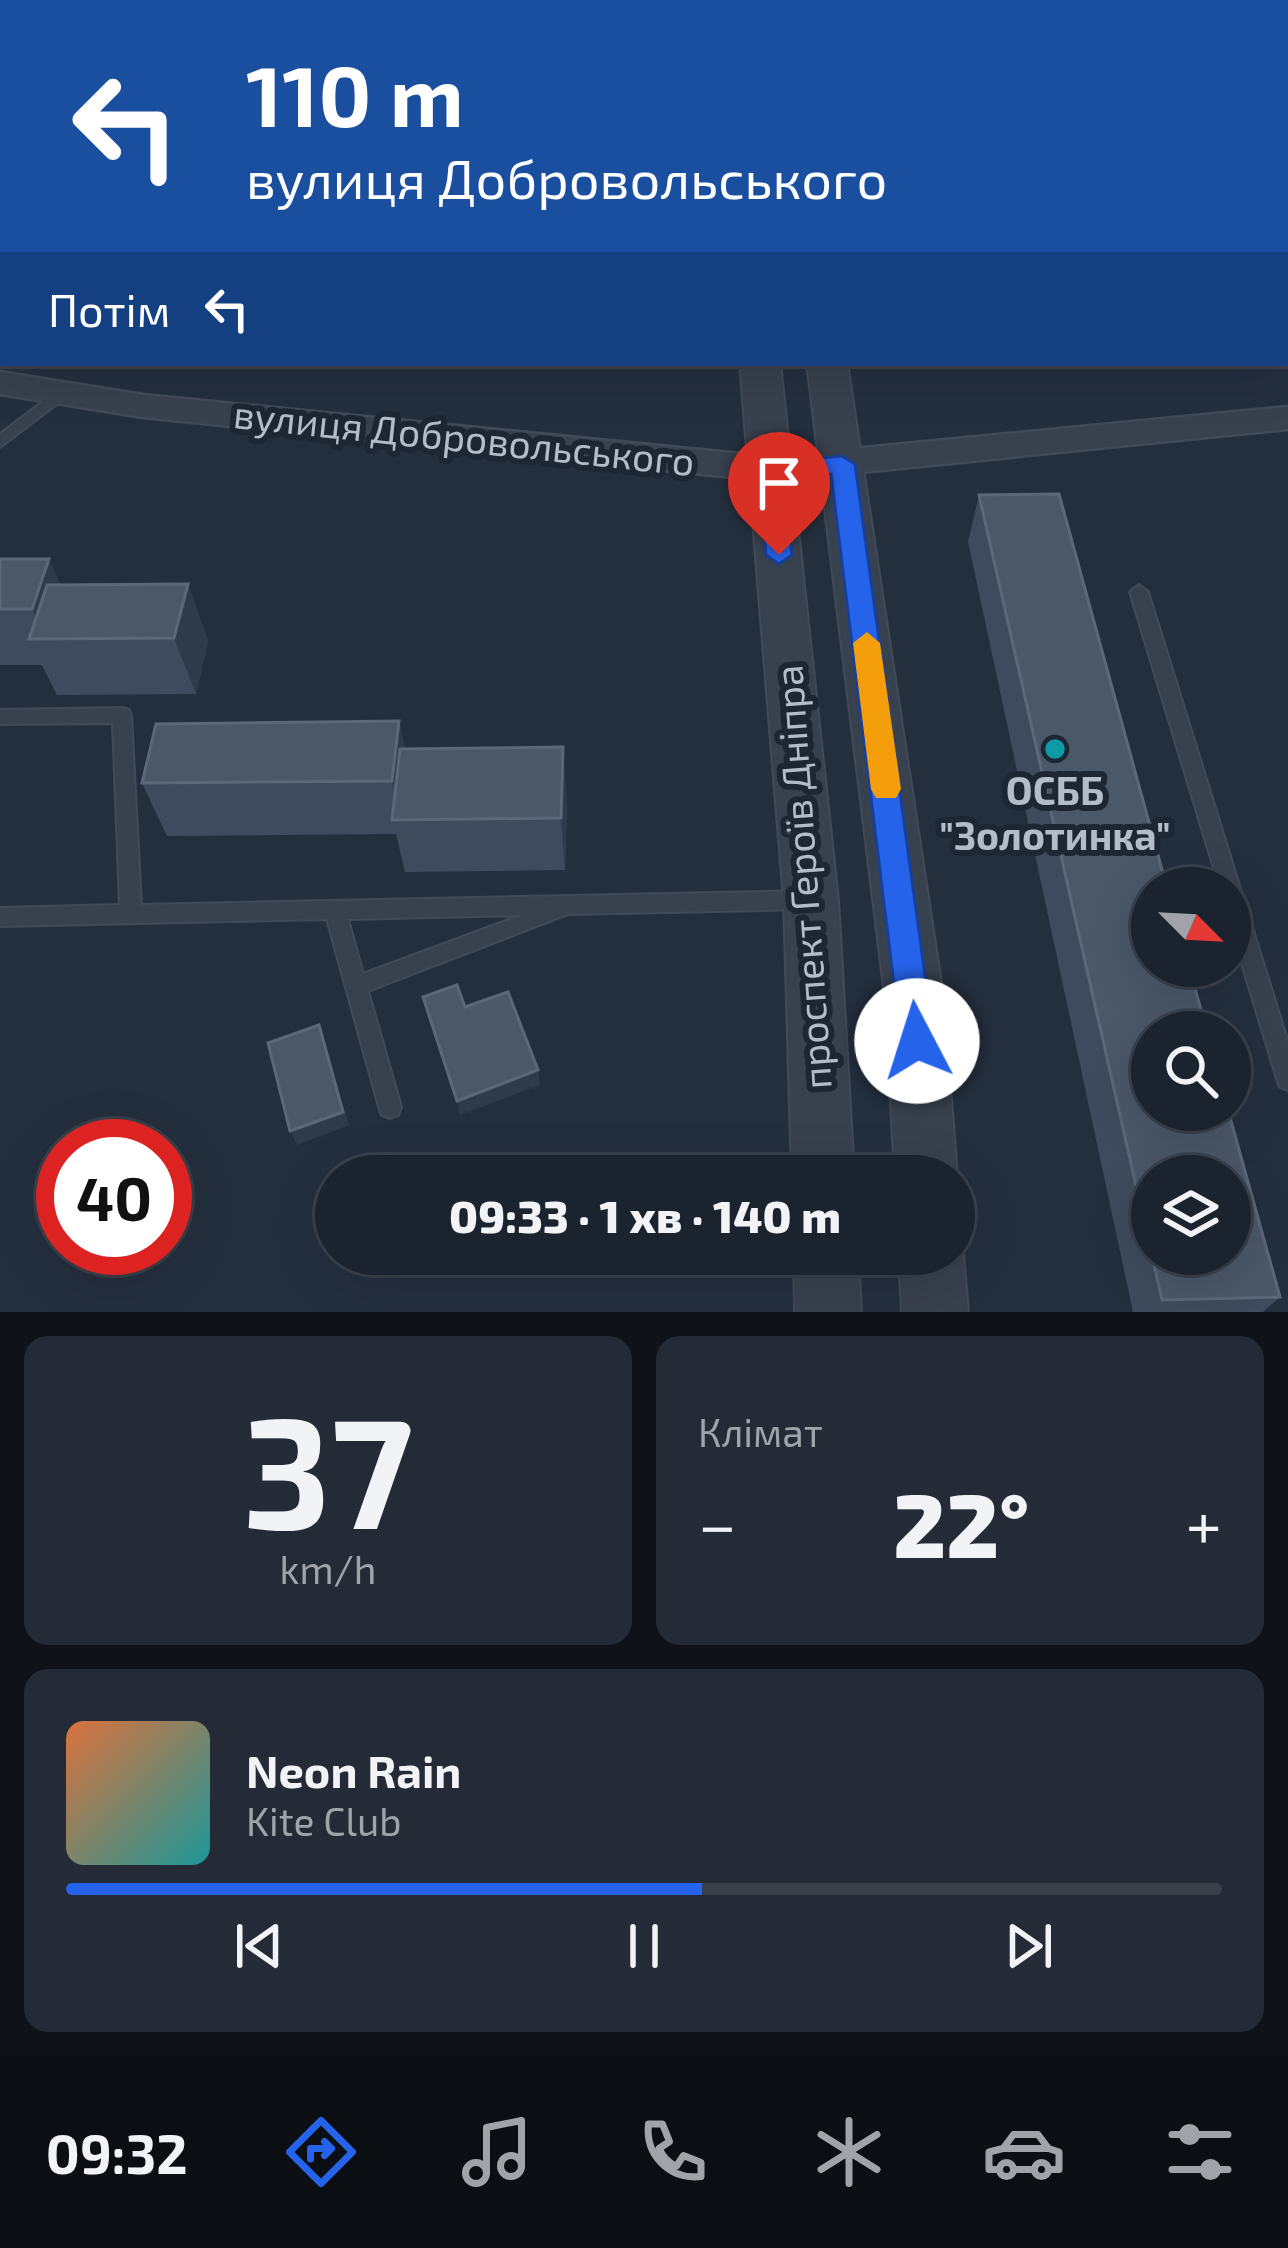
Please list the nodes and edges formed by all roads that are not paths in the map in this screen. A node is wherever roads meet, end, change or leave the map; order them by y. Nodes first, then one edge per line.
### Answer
1 (760, 366) edge
2 (827, 366) edge
3 (0, 382) edge
4 (61, 393) junction
5 (1288, 418) edge
6 (0, 442) edge
7 (842, 464) junction
8 (771, 469) junction
9 (1139, 592) dead end
10 (0, 717) edge
11 (1223, 867) edge
12 (811, 900) junction
13 (574, 904) junction
14 (335, 910) junction
15 (131, 914) junction
16 (0, 916) edge
17 (1251, 958) edge
18 (356, 986) junction
19 (1288, 1079) edge
20 (390, 1107) dead end
21 (822, 1155) edge
22 (925, 1155) edge
23 (827, 1275) edge
24 (933, 1275) edge
25 (829, 1312) edge
26 (935, 1312) edge

1 - 8 street, проспект Героїв Дніпра
2 - 7 street, проспект Героїв Дніпра
3 - 4 street, вулиця Добровольського
4 - 6 lane
4 - 8 street, вулиця Добровольського
5 - 7 street, вулиця Добровольського
7 - 8 street, вулиця Добровольського
7 - 22 street, проспект Героїв Дніпра
8 - 12 street, проспект Героїв Дніпра
9 - 11 lane
10 - 15 lane
12 - 13 lane
12 - 21 street, проспект Героїв Дніпра
13 - 14 lane
13 - 18 lane
14 - 15 lane
14 - 18 lane
15 - 16 lane
17 - 19 lane
18 - 20 lane
23 - 25 street
24 - 26 street

